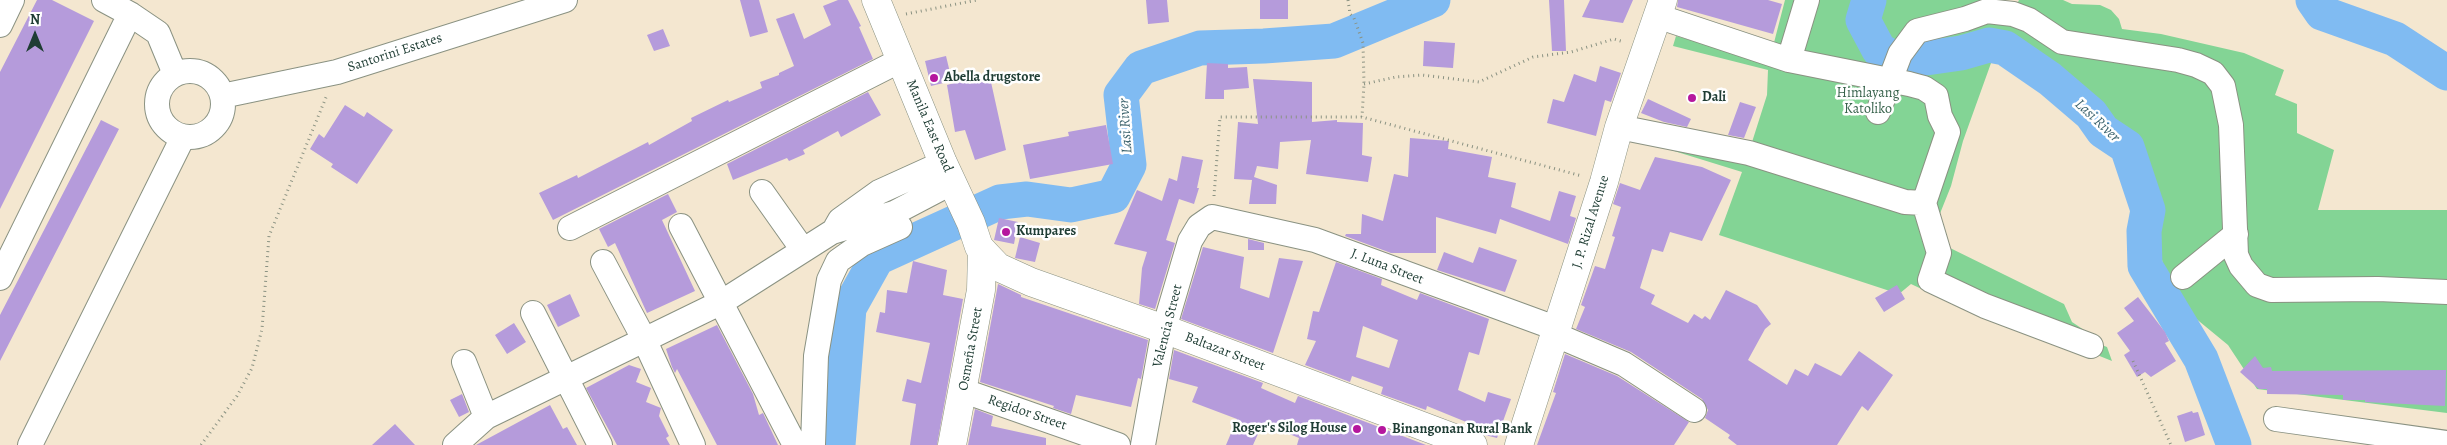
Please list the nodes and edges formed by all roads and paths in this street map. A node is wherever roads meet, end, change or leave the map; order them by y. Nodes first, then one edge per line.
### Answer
1 (12, 0) edge
2 (104, 0) edge
3 (565, 0) edge
4 (976, 0) edge
5 (1348, 0) edge
6 (1808, 0) edge
7 (1660, 8) edge
8 (880, 9) edge
9 (130, 14) junction
10 (0, 25) edge
11 (1646, 48) junction
12 (901, 60) junction
13 (1789, 60) junction
14 (1894, 69) junction
15 (337, 72) junction
16 (175, 74) junction
17 (1364, 84) junction
18 (222, 96) junction
19 (1878, 112) dead end
20 (1362, 117) junction
21 (1619, 127) junction
22 (184, 137) junction
23 (1604, 182) junction
24 (762, 192) dead end
25 (958, 193) junction
26 (1924, 203) junction
27 (1212, 217) junction
28 (681, 226) dead end
29 (570, 228) dead end
30 (900, 228) dead end
31 (2236, 234) junction
32 (802, 250) junction
33 (982, 251) junction
34 (603, 262) dead end
35 (2183, 277) dead end
36 (0, 278) edge
37 (2447, 292) edge
38 (722, 302) junction
39 (533, 312) dead end
40 (1164, 329) junction
41 (1557, 332) junction
42 (644, 339) junction
43 (2091, 346) dead end
44 (2133, 361) dead end
45 (464, 362) dead end
46 (566, 377) junction
47 (964, 391) junction
48 (1694, 410) dead end
49 (486, 417) junction
50 (2276, 419) dead end
51 (2364, 438) edge
52 (2432, 442) edge
53 (30, 445) edge
54 (201, 445) edge
55 (455, 445) edge
56 (600, 445) edge
57 (692, 445) edge
58 (795, 445) edge
59 (814, 445) edge
60 (952, 445) edge
61 (1118, 445) edge
62 (1142, 445) edge
63 (1474, 445) edge
64 (1519, 445) edge
65 (2171, 445) edge

1 - 10 street
2 - 9 street
3 - 15 street, Santorini Estates
4 - 8 path
5 - 17 path
6 - 13 street
7 - 11 main road, J. P. Rizal Avenue
7 - 13 street
8 - 12 main road, Manila East Road
9 - 16 street
9 - 36 street
11 - 17 path
11 - 21 main road, J. P. Rizal Avenue
12 - 25 main road, Manila East Road
12 - 29 street
13 - 14 street
14 - 19 street
14 - 26 street
14 - 31 street
15 - 18 street, Santorini Estates
15 - 54 path
16 - 18 street
16 - 22 street
17 - 20 path
18 - 22 street
20 - 23 path
20 - 27 path
21 - 23 main road, J. P. Rizal Avenue
21 - 26 street
22 - 53 street
23 - 41 main road, J. P. Rizal Avenue
24 - 32 street
25 - 32 street
25 - 33 main road, Manila East Road
26 - 43 street
27 - 40 street, Valencia Street
27 - 41 street, J. Luna Street
28 - 38 street
30 - 59 street
31 - 35 street
31 - 37 street
32 - 38 street
33 - 40 main road, Baltazar Street
33 - 47 main road, Osmeña Street
34 - 42 street
38 - 42 street
38 - 58 street
39 - 46 street
40 - 62 street, Valencia Street
40 - 63 main road, Baltazar Street
41 - 48 street, J. Luna Street
41 - 64 main road, J. P. Rizal Avenue
42 - 46 street
42 - 57 street
44 - 65 path
45 - 49 street
46 - 49 street
46 - 56 street
47 - 60 main road, Osmeña Street
47 - 61 street, Regidor Street
49 - 55 street
50 - 51 street
51 - 52 street

